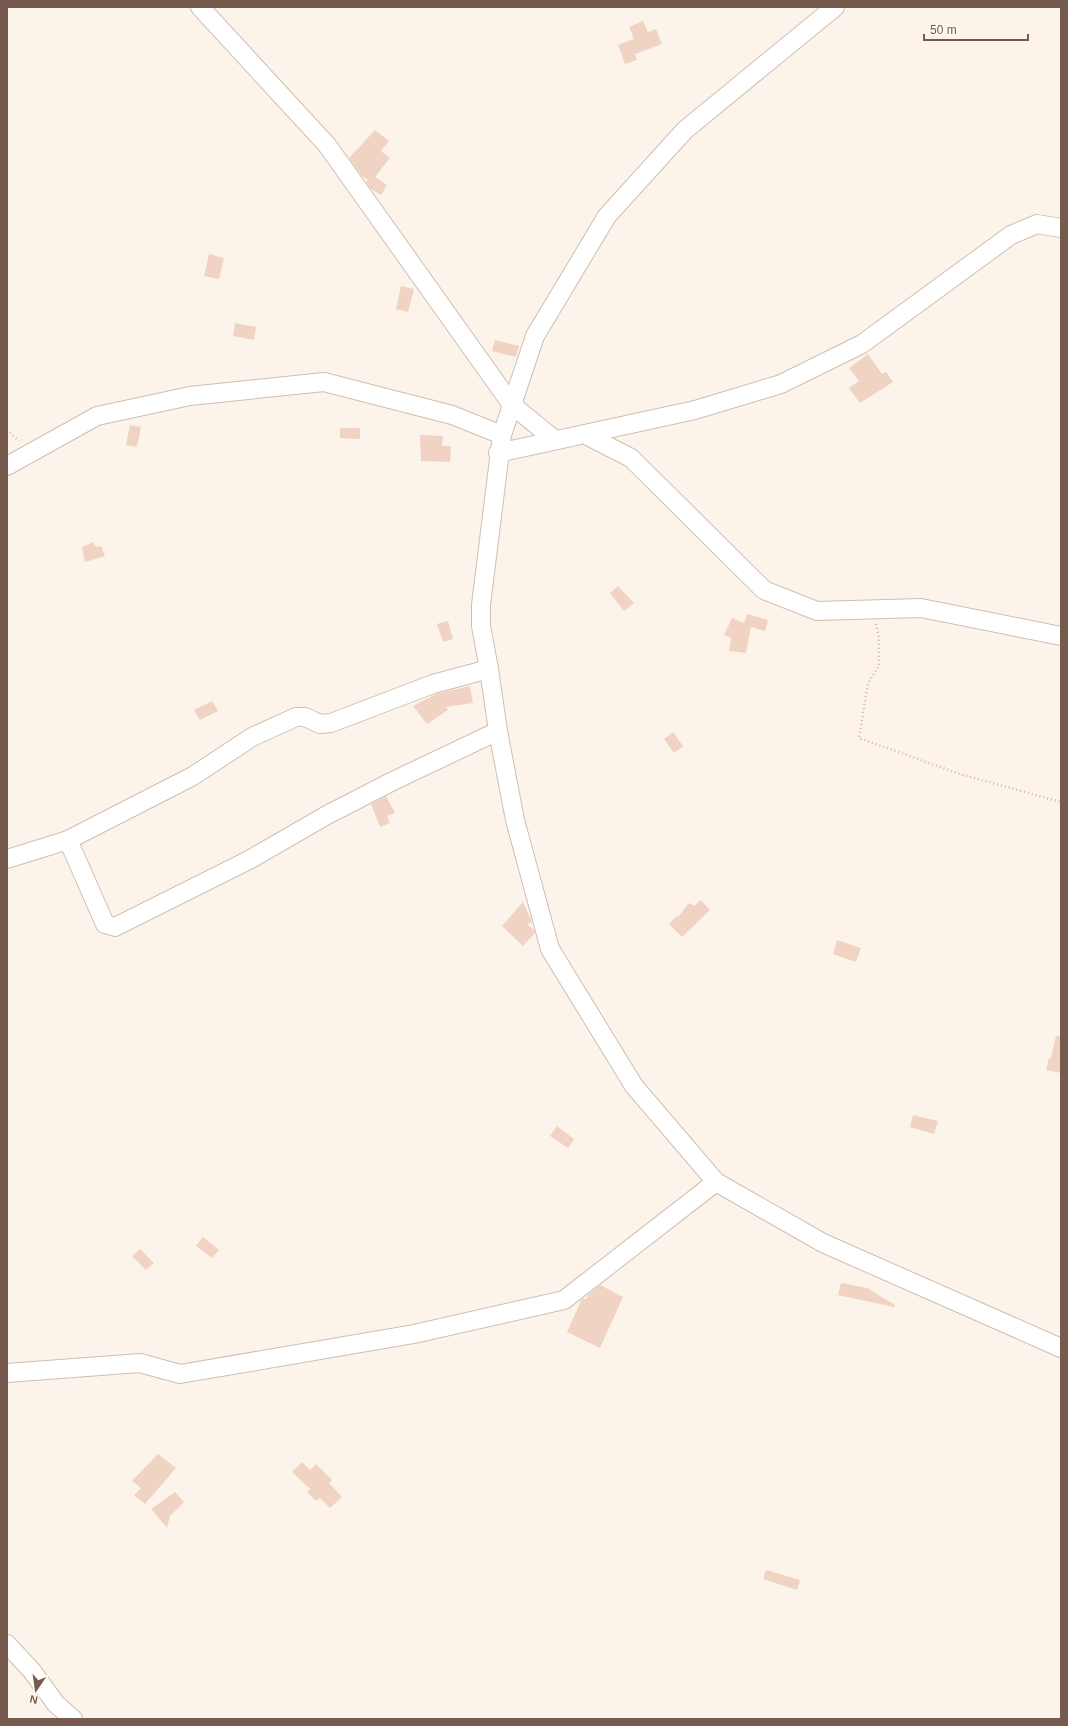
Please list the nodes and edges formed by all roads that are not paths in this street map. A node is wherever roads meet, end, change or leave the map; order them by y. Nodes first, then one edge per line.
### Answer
1 (200, 7) edge
2 (835, 7) edge
3 (1061, 228) edge
4 (512, 405) junction
5 (584, 434) junction
6 (555, 440) junction
7 (500, 444) junction
8 (7, 466) edge
9 (1061, 636) edge
10 (489, 669) junction
11 (498, 731) junction
12 (68, 840) junction
13 (7, 859) edge
14 (716, 1182) junction
15 (1061, 1348) edge
16 (7, 1373) edge
17 (7, 1644) edge
18 (73, 1719) edge

1 - 4 street
2 - 4 street
3 - 5 street
4 - 6 street
4 - 7 street
5 - 6 street
5 - 9 street
6 - 7 street
7 - 8 street
7 - 10 street
10 - 11 street
10 - 12 street
11 - 12 street
11 - 14 street
12 - 13 street
14 - 15 street
14 - 16 street
17 - 18 street

